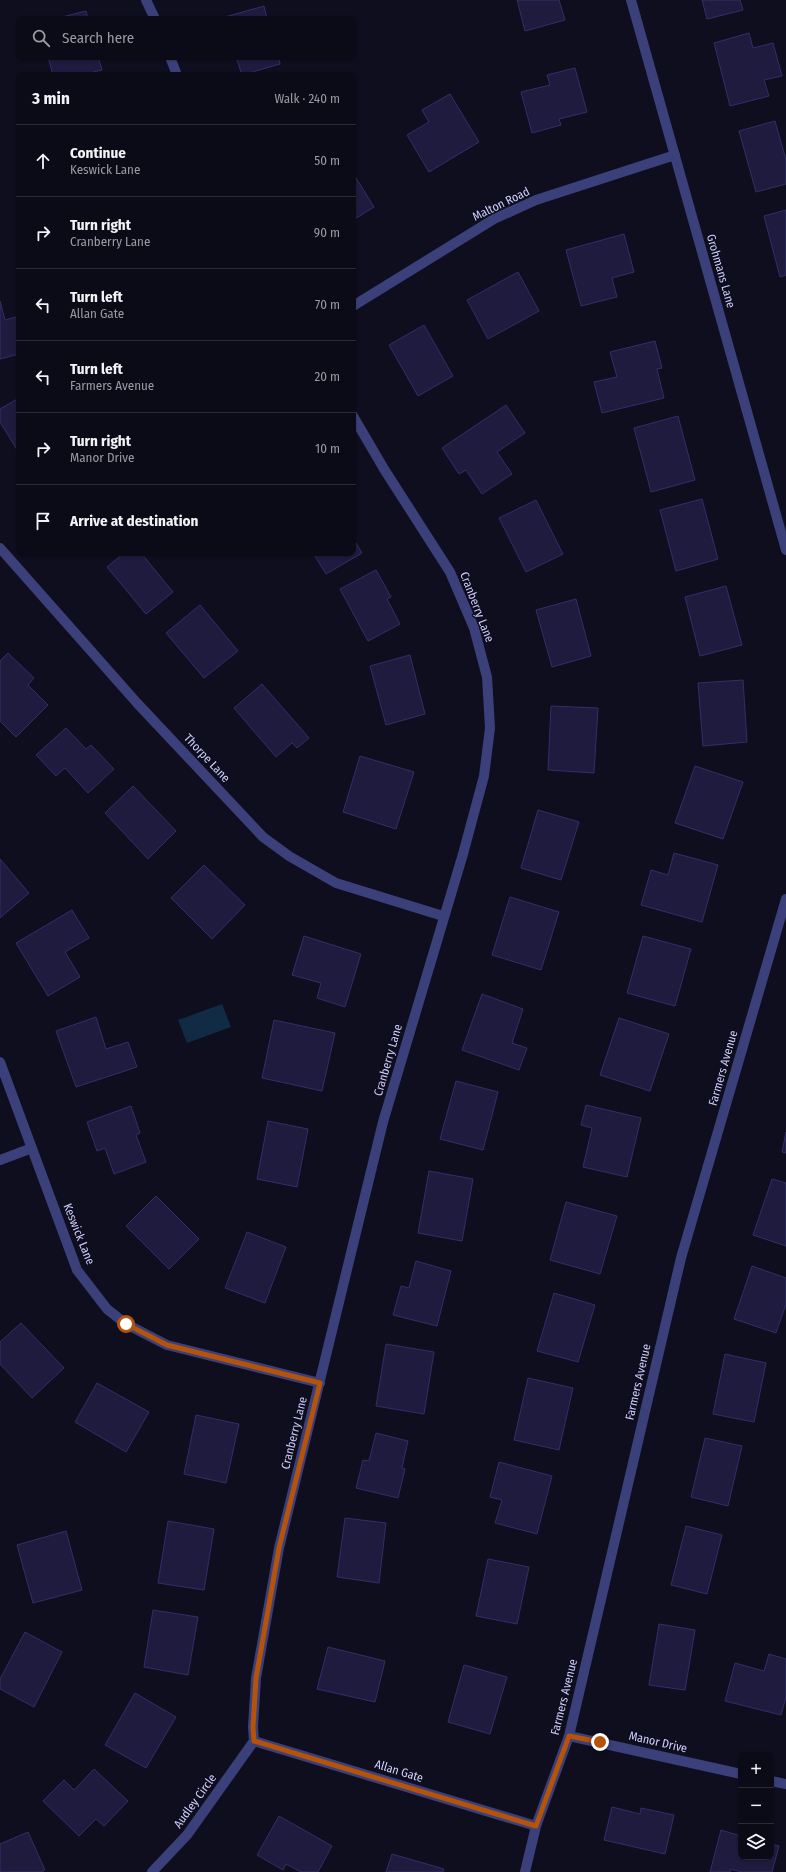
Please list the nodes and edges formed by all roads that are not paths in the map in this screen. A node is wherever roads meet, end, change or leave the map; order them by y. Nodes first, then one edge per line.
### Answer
1 (146, 0) edge
2 (631, 0) edge
3 (154, 16) edge
4 (171, 60) edge
5 (176, 72) edge
6 (675, 155) junction
7 (356, 304) edge
8 (356, 421) edge
9 (0, 548) edge
10 (786, 550) edge
11 (786, 899) edge
12 (443, 916) junction
13 (0, 1062) edge
14 (32, 1148) junction
15 (0, 1160) edge
16 (320, 1383) junction
17 (569, 1736) junction
18 (254, 1741) junction
19 (738, 1773) edge
20 (774, 1782) edge
21 (786, 1784) edge
22 (536, 1826) junction
23 (152, 1872) edge
24 (525, 1872) edge

1 - 3 street
2 - 6 street, Grohmans Lane
4 - 5 street
6 - 7 street, Malton Road
6 - 10 street, Grohmans Lane
8 - 12 street, Cranberry Lane
9 - 12 street, Thorpe Lane
11 - 17 street, Farmers Avenue
12 - 16 street, Cranberry Lane
13 - 14 street, Keswick Lane
14 - 15 street
14 - 16 street, Keswick Lane
16 - 18 street, Cranberry Lane
17 - 19 street, Manor Drive
17 - 22 street, Farmers Avenue
18 - 22 street, Allan Gate
18 - 23 street, Audley Circle
20 - 21 street
22 - 24 street, Farmers Avenue

